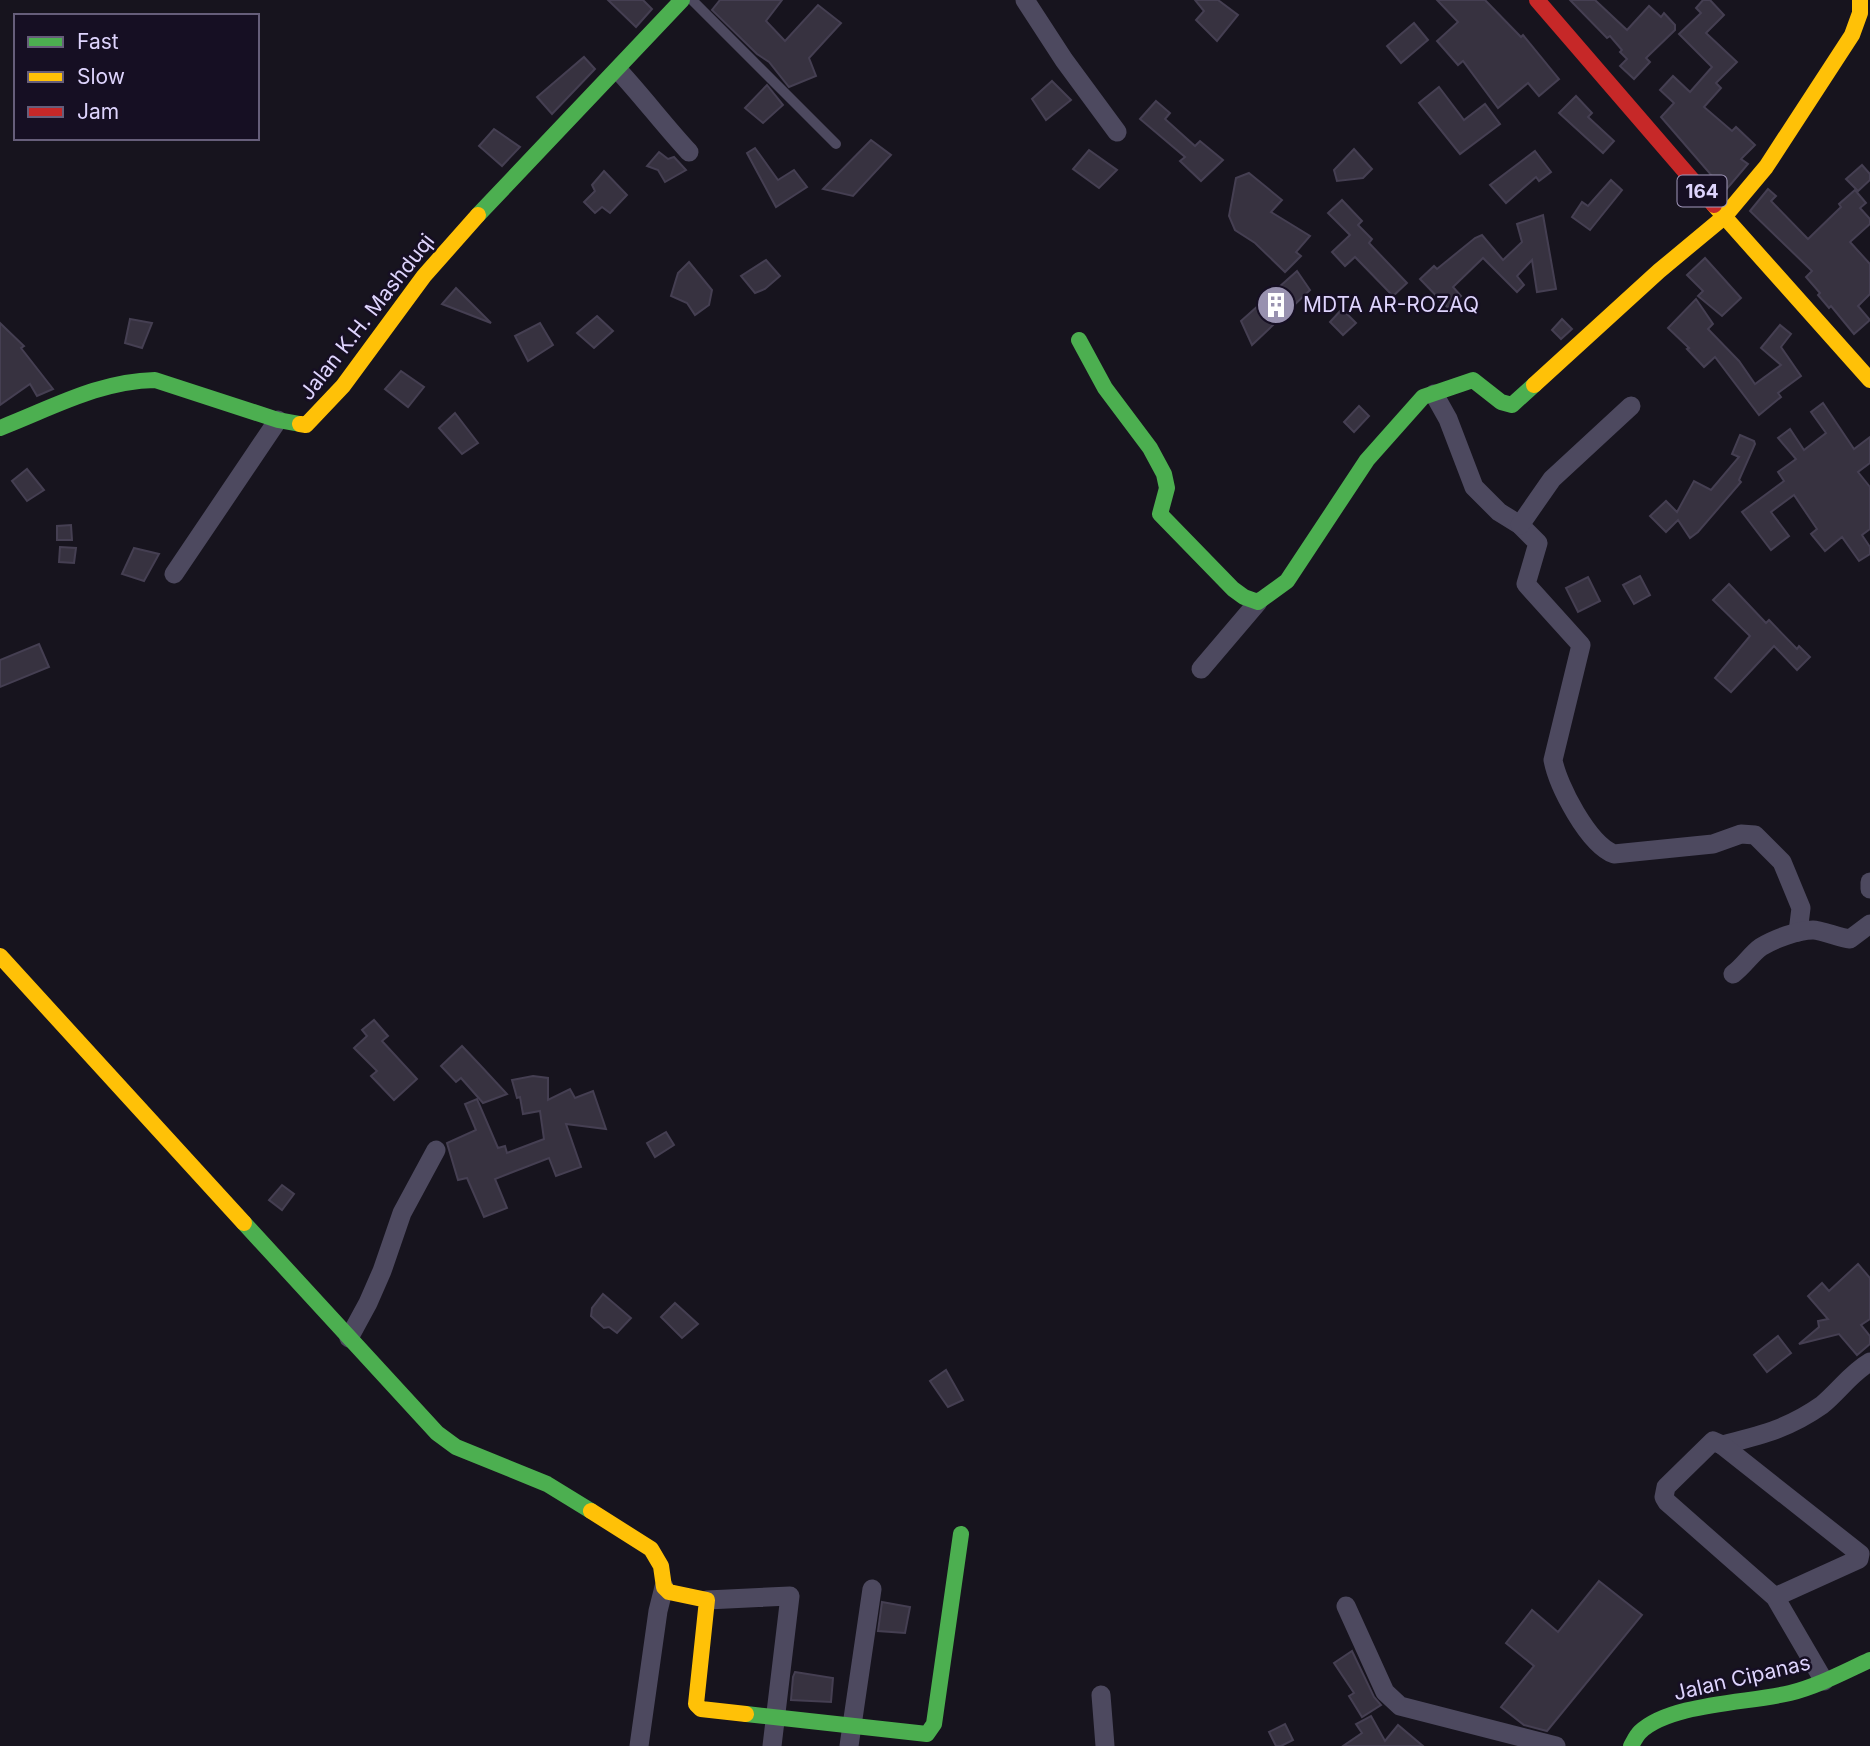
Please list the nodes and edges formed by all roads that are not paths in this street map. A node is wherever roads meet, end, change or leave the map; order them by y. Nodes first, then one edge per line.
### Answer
1 (682, 0) edge
2 (692, 0) edge
3 (1025, 0) edge
4 (1537, 0) edge
5 (1860, 0) edge
6 (1861, 36) edge
7 (618, 70) junction
8 (1117, 132) dead end
9 (836, 144) dead end
10 (689, 152) dead end
11 (1724, 217) junction
12 (1079, 340) dead end
13 (1870, 380) edge
14 (1434, 394) junction
15 (1631, 406) dead end
16 (278, 420) junction
17 (0, 428) edge
18 (1520, 524) junction
19 (174, 574) dead end
20 (1258, 602) junction
21 (1201, 669) dead end
22 (1870, 882) edge
23 (1870, 889) edge
24 (1870, 924) edge
25 (1798, 932) junction
26 (0, 956) edge
27 (1733, 974) dead end
28 (436, 1150) dead end
29 (349, 1338) junction
30 (1870, 1362) edge
31 (1723, 1445) junction
32 (961, 1534) dead end
33 (664, 1587) junction
34 (872, 1589) dead end
35 (1775, 1597) junction
36 (707, 1600) junction
37 (1346, 1606) dead end
38 (1870, 1660) edge
39 (1824, 1681) junction
40 (1101, 1695) dead end
41 (774, 1718) junction
42 (852, 1726) junction
43 (639, 1746) edge
44 (772, 1746) edge
45 (849, 1746) edge
46 (1105, 1746) edge
47 (1556, 1746) edge
48 (1632, 1746) edge

1 - 7 street, Jalan K.H. Mashduqi
2 - 9 lane
3 - 8 street
4 - 11 street, 164
5 - 6 street
6 - 11 street
7 - 10 street
7 - 16 street, Jalan K.H. Mashduqi
11 - 13 street, 164
11 - 14 street
12 - 20 street
14 - 18 street
14 - 20 street
15 - 18 street
16 - 17 street, Jalan K.H. Mashduqi
16 - 19 street
18 - 25 street
20 - 21 street
22 - 23 street
24 - 25 street
25 - 27 street
26 - 29 street
28 - 29 street
29 - 33 street
30 - 31 street
31 - 35 street
31 - 35 street
32 - 42 street
33 - 36 street
33 - 43 street
34 - 42 street
35 - 39 street
36 - 41 street
36 - 41 street
37 - 47 street
38 - 39 street, Jalan Cipanas
39 - 48 street, Jalan Cipanas
40 - 46 street
41 - 42 street
41 - 44 street
42 - 45 street

